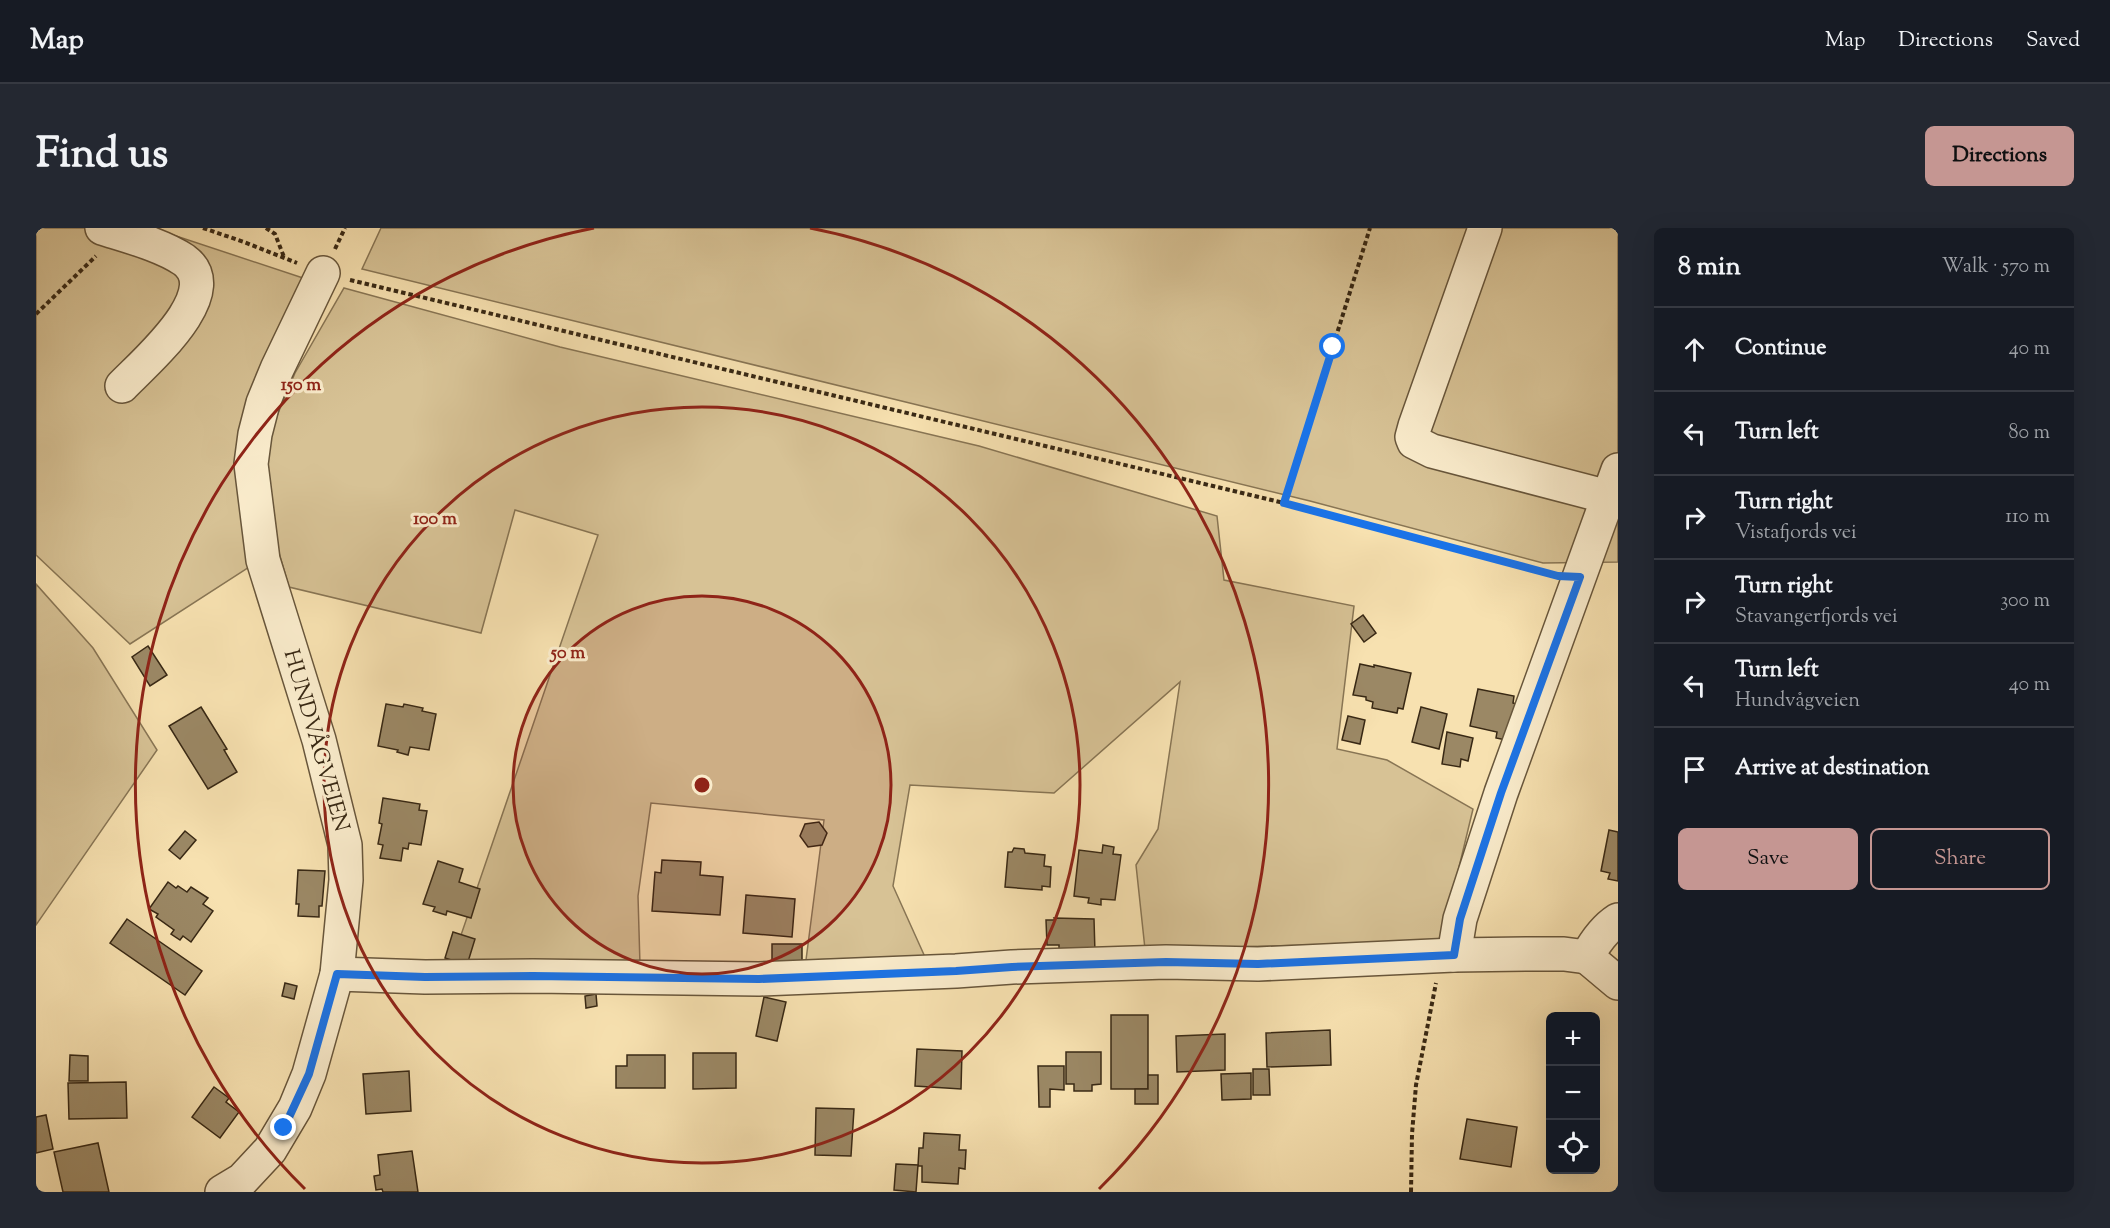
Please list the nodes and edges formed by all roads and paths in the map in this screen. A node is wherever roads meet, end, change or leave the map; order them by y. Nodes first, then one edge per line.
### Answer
1 (203, 228) edge
2 (266, 228) edge
3 (1370, 228) edge
4 (1485, 228) edge
5 (109, 230) edge
6 (284, 258) junction
7 (323, 273) junction
8 (36, 314) edge
9 (122, 386) dead end
10 (1613, 483) edge
11 (1284, 503) junction
12 (1580, 577) junction
13 (1618, 920) edge
14 (1448, 956) junction
15 (1587, 957) junction
16 (337, 974) junction
17 (1618, 983) edge
18 (222, 1192) edge
19 (1411, 1192) edge

1 - 6 path
2 - 6 path
3 - 11 path
4 - 10 street
5 - 8 path
5 - 9 street
6 - 7 path
7 - 11 path
7 - 16 street, HUNDVÅGVEIEN
10 - 12 street
11 - 12 path
12 - 14 street
13 - 15 street
14 - 15 street
14 - 16 street
14 - 19 path
15 - 17 street
16 - 18 street, HUNDVÅGVEIEN

